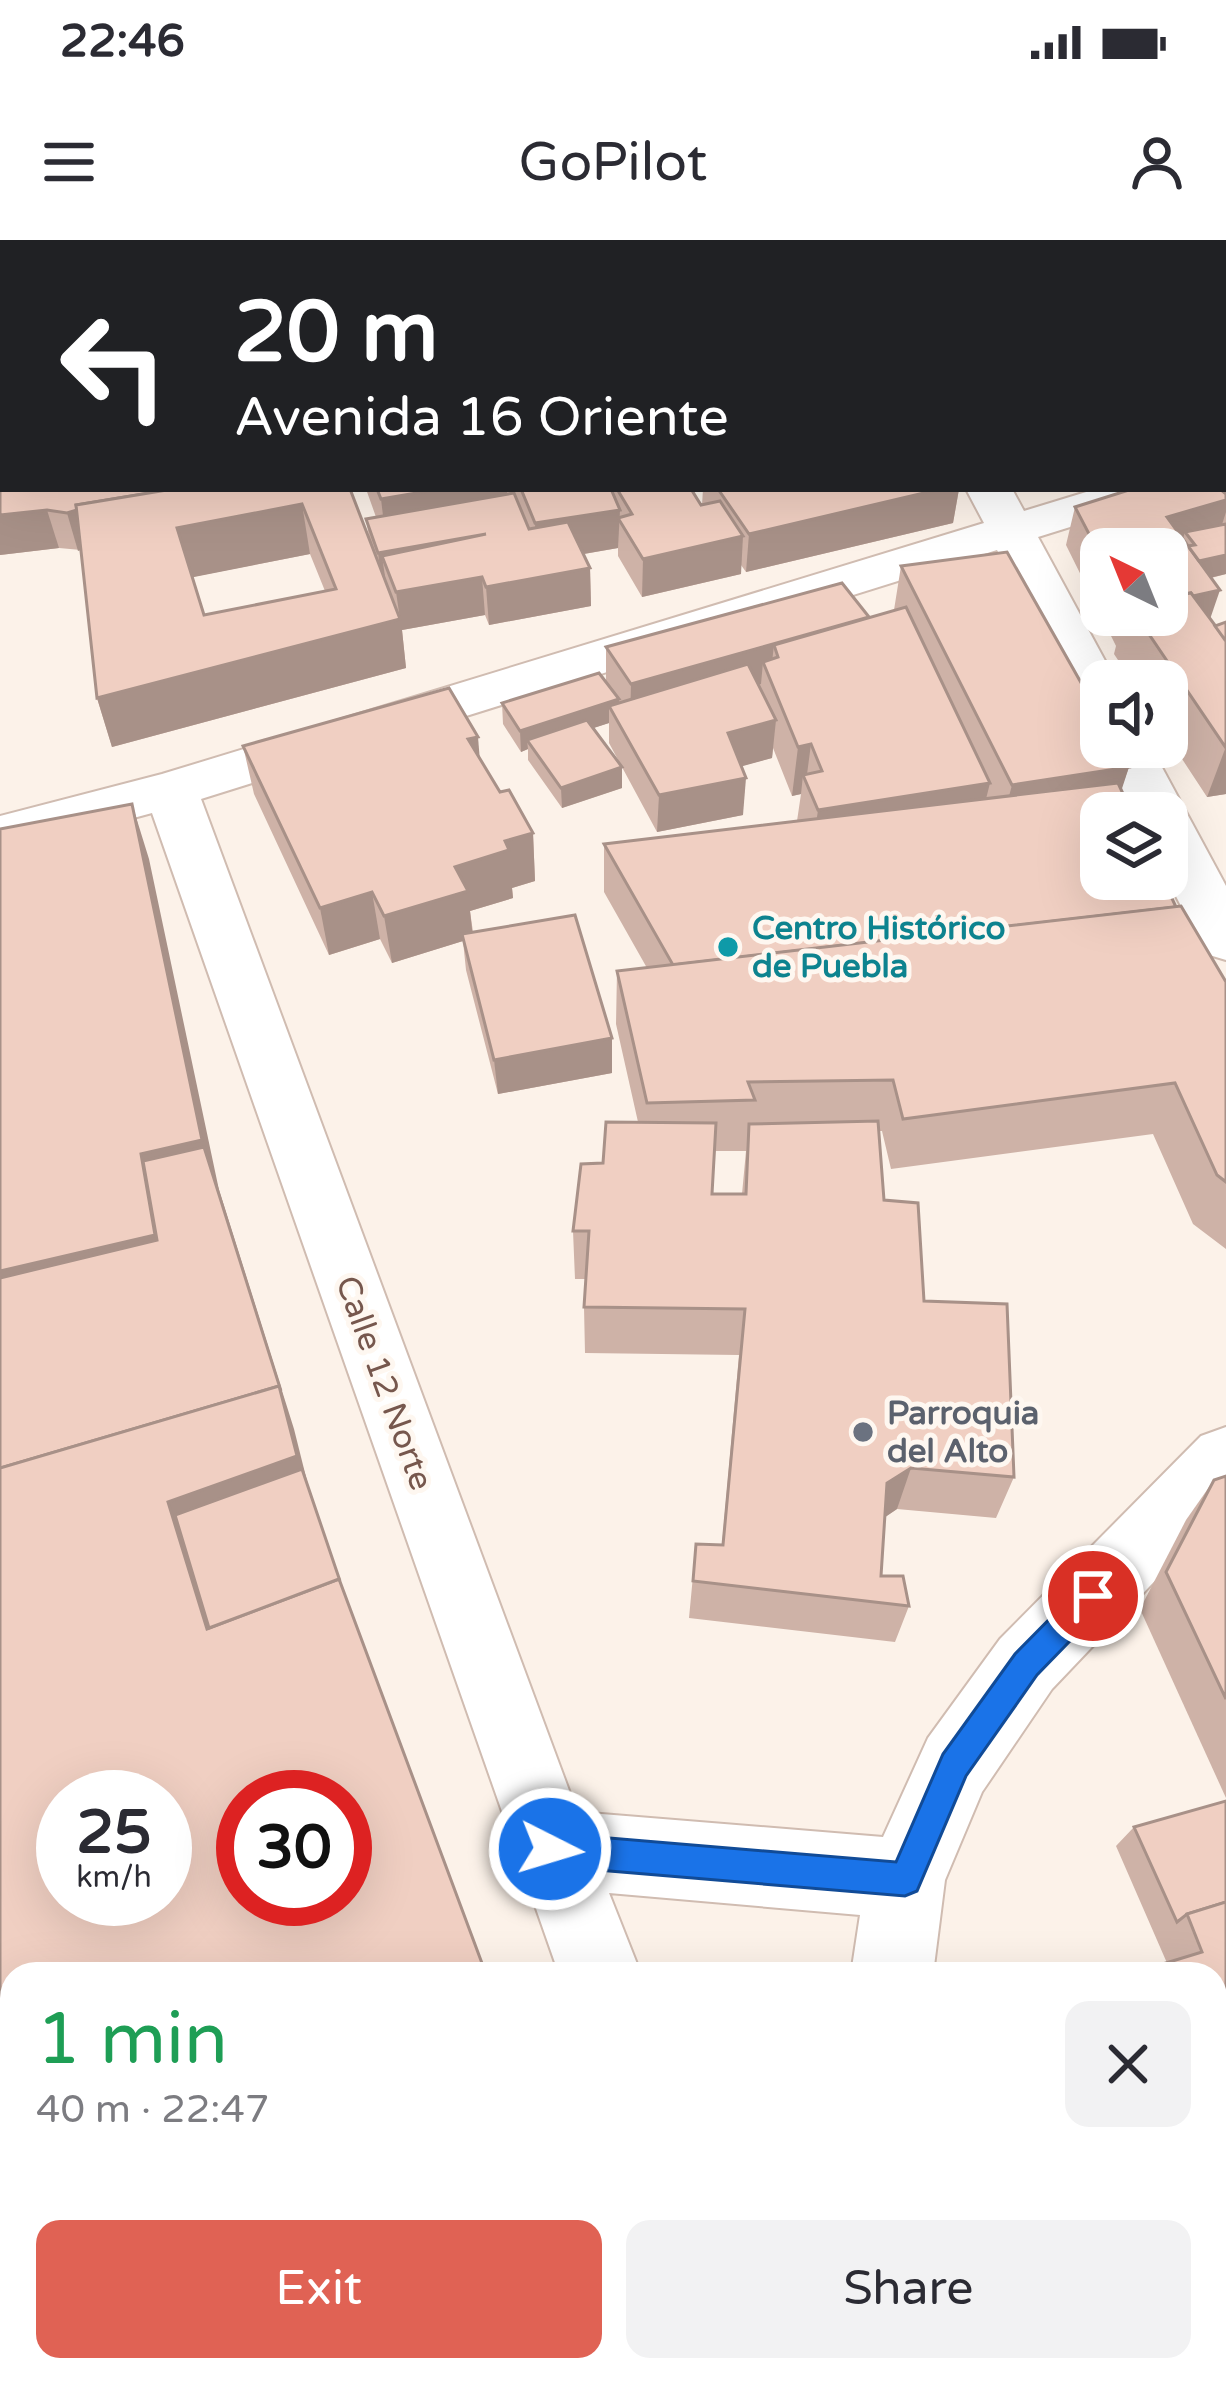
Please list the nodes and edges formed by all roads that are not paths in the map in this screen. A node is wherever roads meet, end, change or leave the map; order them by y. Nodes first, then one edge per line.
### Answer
1 (1123, 492) edge
2 (1000, 510) edge
3 (1080, 661) edge
4 (171, 790) junction
5 (0, 835) edge
6 (1188, 867) edge
7 (1226, 939) edge
8 (1226, 1458) edge
9 (550, 1849) junction
10 (905, 1880) junction
11 (595, 1962) edge
12 (894, 1962) edge

1 - 2 street
2 - 3 street
2 - 4 street
4 - 5 street
4 - 9 street, Calle 12 Norte
6 - 7 street
8 - 10 street
9 - 10 street
9 - 11 street, Calle 12 Norte
10 - 12 street

